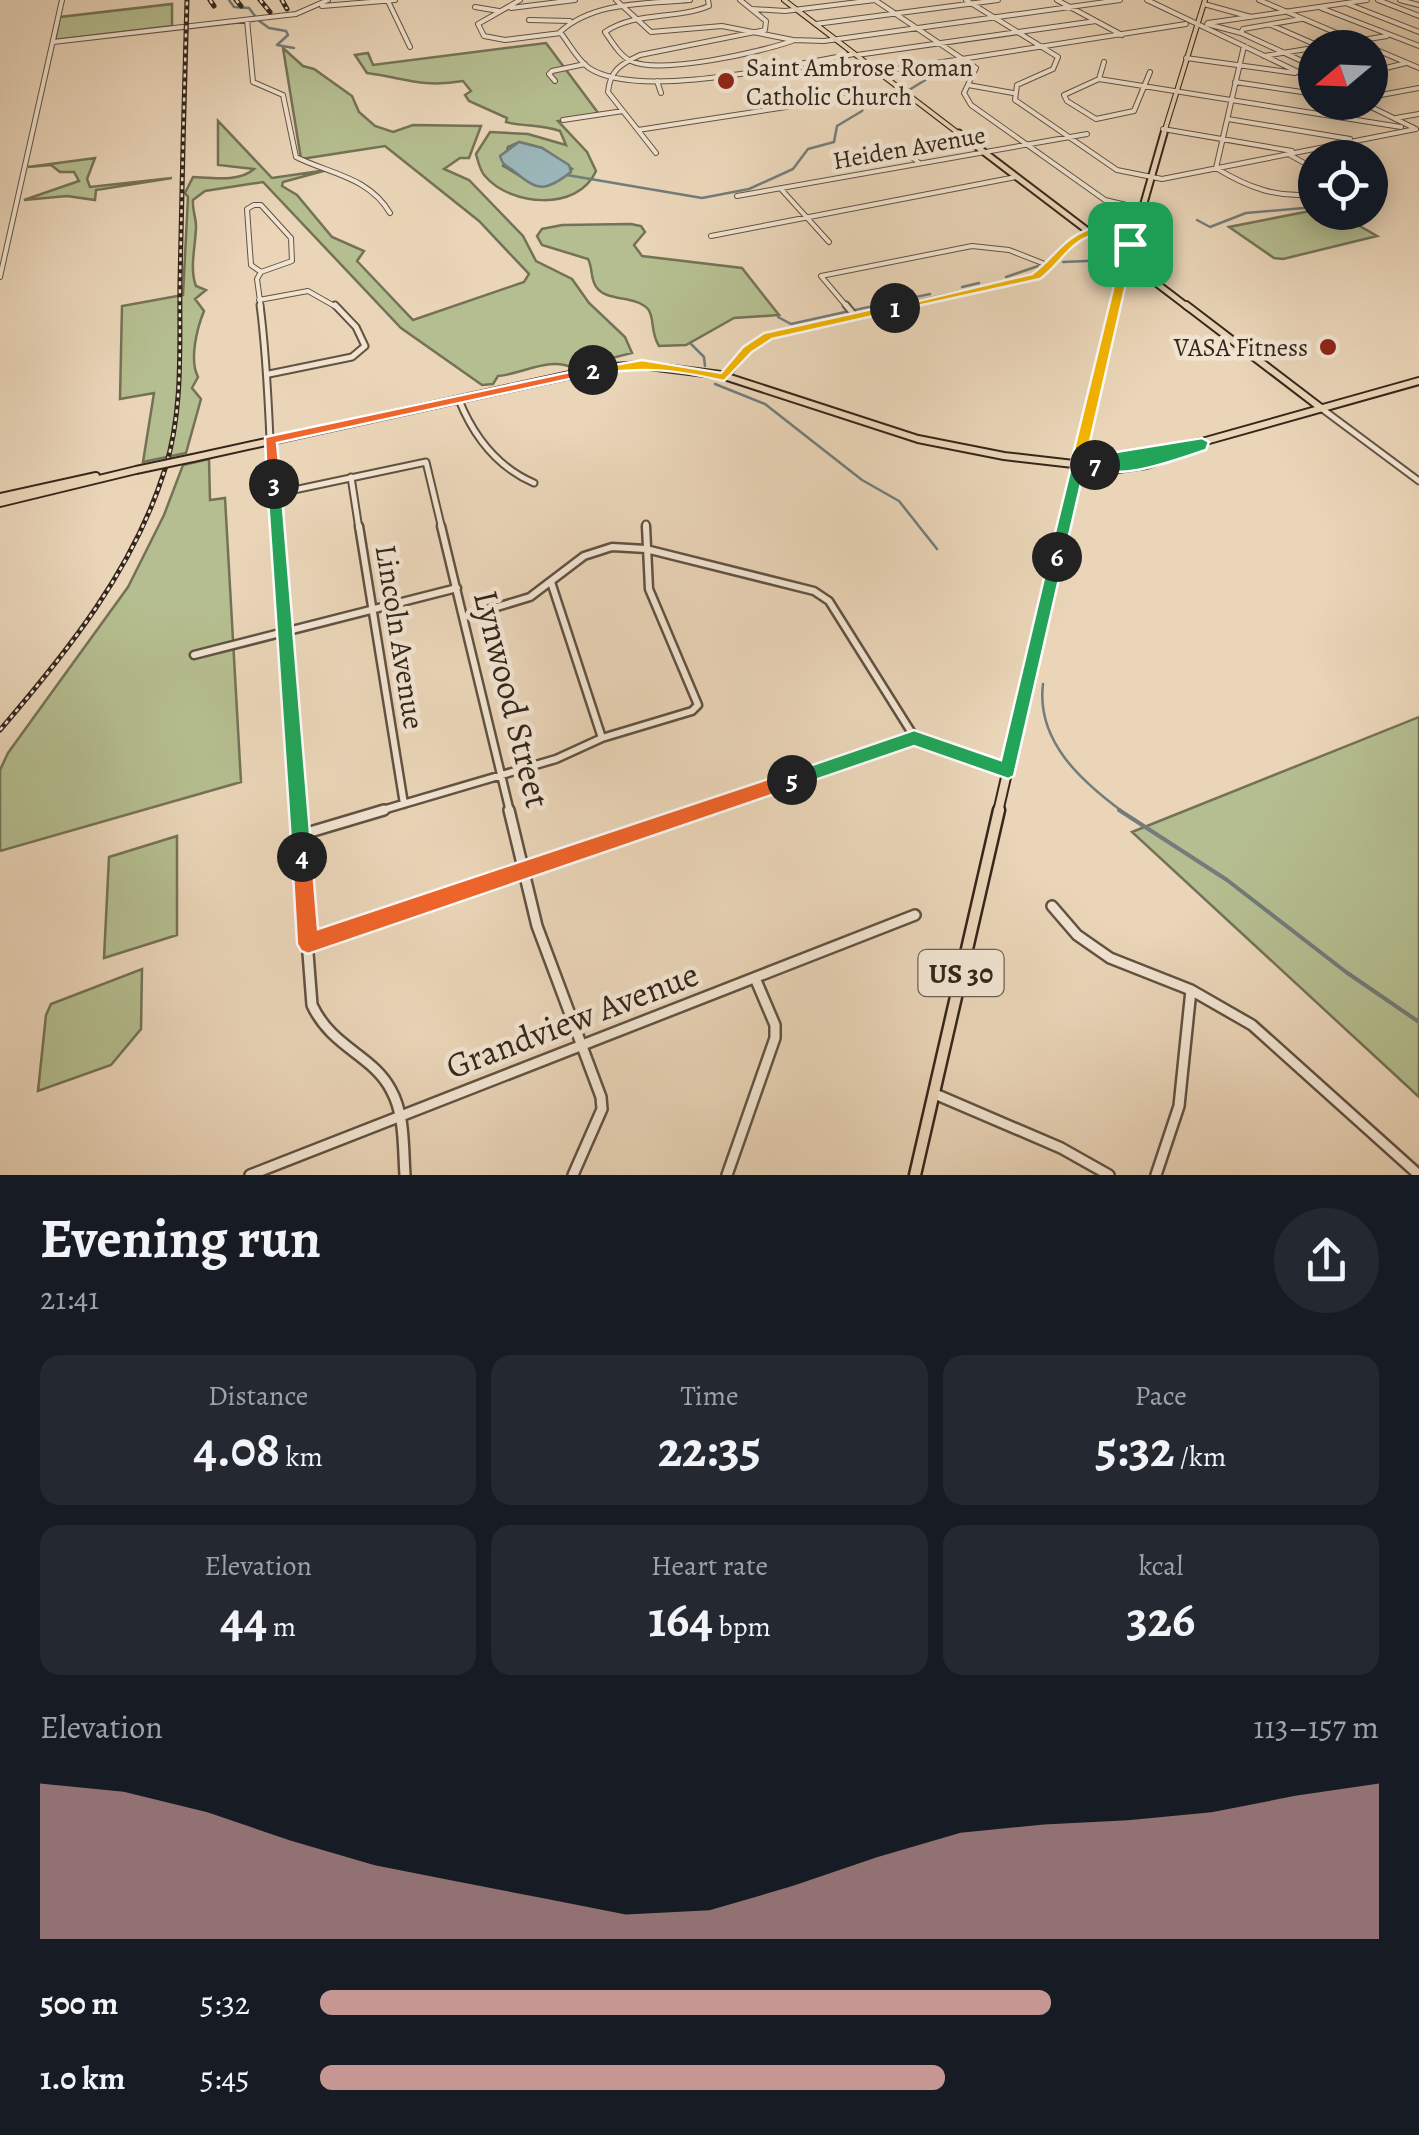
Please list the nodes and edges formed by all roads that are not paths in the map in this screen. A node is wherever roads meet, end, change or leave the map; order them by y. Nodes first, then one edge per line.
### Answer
1 (62, 0) edge
2 (328, 0) edge
3 (396, 0) edge
4 (520, 0) edge
5 (575, 0) edge
6 (616, 0) edge
7 (690, 0) edge
8 (708, 0) edge
9 (740, 0) edge
10 (784, 0) edge
11 (875, 0) edge
12 (966, 0) edge
13 (998, 0) edge
14 (1057, 0) edge
15 (1120, 0) edge
16 (1147, 0) edge
17 (1258, 0) edge
18 (1310, 0) edge
19 (1367, 0) edge
20 (1378, 0) edge
21 (1400, 0) edge
22 (388, 1) edge
23 (1205, 2) edge
24 (1347, 3) junction
25 (972, 4) junction
26 (1419, 5) edge
27 (322, 6) junction
28 (1326, 6) junction
29 (475, 7) dead end
30 (1070, 7) junction
31 (506, 8) junction
32 (624, 8) junction
33 (1320, 8) junction
34 (751, 9) junction
35 (797, 10) junction
36 (500, 11) junction
37 (1285, 12) junction
38 (896, 14) junction
39 (1418, 15) edge
40 (1251, 16) junction
41 (996, 17) junction
42 (1302, 19) junction
43 (247, 20) junction
44 (528, 20) dead end
45 (1096, 20) junction
46 (572, 21) junction
47 (636, 21) junction
48 (816, 24) junction
49 (1186, 24) dead end
50 (1198, 24) junction
51 (1270, 24) junction
52 (917, 28) junction
53 (1242, 30) junction
54 (1329, 30) edge
55 (1373, 30) edge
56 (1020, 31) junction
57 (1419, 32) edge
58 (561, 33) junction
59 (759, 33) junction
60 (1123, 35) junction
61 (1388, 36) edge
62 (1298, 37) edge
63 (836, 39) junction
64 (793, 40) junction
65 (53, 42) junction
66 (940, 43) junction
67 (1244, 46) junction
68 (1419, 46) edge
69 (410, 47) dead end
70 (1046, 47) junction
71 (1298, 50) edge
72 (1283, 52) junction
73 (856, 54) junction
74 (724, 55) junction
75 (1388, 55) edge
76 (1263, 56) junction
77 (1186, 58) junction
78 (964, 59) junction
79 (629, 60) junction
80 (1298, 60) edge
81 (1104, 62) dead end
82 (789, 63) junction
83 (1407, 63) junction
84 (586, 64) junction
85 (1240, 66) junction
86 (1388, 67) edge
87 (1419, 68) edge
88 (740, 70) junction
89 (878, 72) junction
90 (1150, 72) dead end
91 (801, 73) dead end
92 (1298, 73) edge
93 (1298, 74) edge
94 (609, 76) junction
95 (1099, 80) junction
96 (555, 81) dead end
97 (657, 81) junction
98 (1235, 82) junction
99 (968, 86) junction
100 (1144, 86) junction
101 (1419, 88) edge
102 (1176, 91) junction
103 (1298, 91) edge
104 (661, 92) dead end
105 (1013, 93) junction
106 (1388, 93) edge
107 (909, 95) junction
108 (1231, 100) junction
109 (624, 111) junction
110 (1419, 114) edge
111 (1388, 115) edge
112 (1394, 118) junction
113 (1228, 119) junction
114 (564, 120) dead end
115 (1401, 127) dead end
116 (638, 130) junction
117 (1164, 130) junction
118 (1418, 130) edge
119 (1087, 134) dead end
120 (1068, 137) junction
121 (1223, 140) junction
122 (1350, 140) edge
123 (1362, 140) edge
124 (1027, 144) junction
125 (900, 148) dead end
126 (656, 152) dead end
127 (983, 152) junction
128 (1298, 152) joint
129 (1289, 154) junction
130 (1298, 159) edge
131 (918, 163) junction
132 (1219, 168) junction
133 (1016, 176) junction
134 (1150, 177) junction
135 (780, 188) junction
136 (1298, 194) edge
137 (738, 196) dead end
138 (1139, 208) junction
139 (390, 213) dead end
140 (805, 216) junction
141 (1089, 232) junction
142 (711, 236) dead end
143 (829, 242) dead end
144 (1104, 244) junction
145 (1130, 244) junction
146 (1125, 260) junction
147 (1051, 266) junction
148 (261, 272) junction
149 (1122, 275) junction
150 (0, 277) edge
151 (1152, 280) junction
152 (259, 300) junction
153 (855, 316) junction
154 (269, 374) junction
155 (724, 377) junction
156 (1419, 381) edge
157 (459, 400) junction
158 (1321, 408) junction
159 (270, 440) junction
160 (1078, 462) junction
161 (351, 477) junction
162 (1419, 481) edge
163 (534, 483) dead end
164 (275, 494) junction
165 (0, 500) edge
166 (646, 524) dead end
167 (646, 549) junction
168 (550, 582) junction
169 (456, 588) junction
170 (372, 609) junction
171 (464, 617) junction
172 (284, 632) junction
173 (194, 655) dead end
174 (602, 738) junction
175 (914, 738) junction
176 (1008, 770) junction
177 (502, 776) junction
178 (404, 804) junction
179 (300, 835) junction
180 (524, 870) junction
181 (1052, 906) dead end
182 (915, 915) dead end
183 (308, 944) junction
184 (756, 978) junction
185 (1191, 990) junction
186 (584, 1045) junction
187 (934, 1093) junction
188 (397, 1118) junction
189 (250, 1175) edge
190 (406, 1175) edge
191 (574, 1175) edge
192 (727, 1175) edge
193 (914, 1175) edge
194 (1108, 1175) edge
195 (1156, 1175) edge
196 (1418, 1175) edge

1 - 65 street
2 - 27 street
3 - 22 street
4 - 31 street
5 - 31 street
6 - 32 street
7 - 32 street
8 - 47 street
9 - 34 street
10 - 35 main road
11 - 35 street
11 - 38 street
12 - 25 street
13 - 25 street
14 - 30 street
15 - 30 street
16 - 50 street
17 - 37 street
18 - 28 street
19 - 24 street
20 - 39 street
21 - 26 street
22 - 27 street
22 - 69 street
23 - 40 street
23 - 50 main road, US 30
24 - 28 street
24 - 57 street
25 - 38 street
25 - 41 street
27 - 43 street
28 - 33 street
29 - 36 street
30 - 41 street
30 - 45 street
31 - 36 street
32 - 46 street
32 - 47 street
33 - 37 street
33 - 55 street
34 - 35 street
34 - 59 street
35 - 48 main road
36 - 58 street
37 - 40 street
37 - 42 street
38 - 48 street
38 - 52 street
40 - 53 street
41 - 52 street
41 - 56 street
42 - 51 street
42 - 54 street
43 - 65 street
43 - 139 street
44 - 46 street
45 - 56 street
45 - 60 street
46 - 58 street
47 - 59 street
47 - 79 street
48 - 63 main road
49 - 60 street
50 - 67 street
50 - 77 main road, US 30
51 - 53 street
51 - 62 street
52 - 63 street
52 - 66 street
53 - 72 street
56 - 66 street
56 - 70 street
58 - 84 street
59 - 64 street
59 - 79 street
60 - 70 street
61 - 68 street
63 - 64 street
63 - 73 main road
64 - 74 street
65 - 150 street
66 - 73 street
66 - 78 street
67 - 76 street
67 - 85 street
70 - 78 street
70 - 105 street
71 - 72 street
72 - 76 street
72 - 80 street
73 - 82 street
73 - 89 main road
74 - 79 street
74 - 88 street
75 - 83 street
76 - 92 street
77 - 85 street
77 - 102 main road, US 30
78 - 89 street
78 - 99 street
79 - 94 street
81 - 95 street
82 - 88 street
82 - 91 street
83 - 86 street
83 - 87 street
84 - 94 street
84 - 96 street
85 - 93 street
85 - 98 street
88 - 97 street
89 - 107 main road
90 - 100 street
94 - 97 street
94 - 109 street
95 - 100 street
95 - 100 street
97 - 104 street
98 - 103 street
98 - 108 street
99 - 105 street
99 - 124 street
100 - 102 street
101 - 106 street
102 - 108 street
102 - 117 main road, US 30
105 - 120 street
107 - 116 street
107 - 127 main road
108 - 113 street
108 - 115 street
109 - 114 street
109 - 116 street
110 - 112 street
111 - 112 street
112 - 118 street
113 - 121 street
113 - 122 street
116 - 126 street
117 - 121 street
117 - 134 main road, US 30
118 - 123 street
119 - 120 street, Heiden Avenue
120 - 124 street, Heiden Avenue
120 - 134 street
121 - 128 street
121 - 132 street
124 - 127 street, Heiden Avenue
124 - 138 street
125 - 131 street
127 - 131 street, Heiden Avenue
127 - 133 main road
128 - 129 street
129 - 130 street
129 - 132 street
131 - 135 street, Heiden Avenue
132 - 134 street
132 - 136 street
133 - 140 street
133 - 141 main road
134 - 138 main road, US 30
135 - 137 street, Heiden Avenue
135 - 140 street
138 - 145 main road, US 30
140 - 142 street
140 - 143 street
141 - 144 main road
141 - 147 street
144 - 145 main road
144 - 146 main road
145 - 146 main road, US 30
146 - 149 main road, US 30
146 - 151 main road
147 - 153 street
147 - 153 street
148 - 148 street
148 - 152 street
149 - 151 main road
149 - 160 main road, US 30
151 - 158 main road
152 - 154 street
152 - 154 street
153 - 155 street
154 - 159 street
155 - 157 main road
155 - 160 main road
156 - 158 main road
157 - 159 main road
157 - 163 street
158 - 160 main road
158 - 162 street
159 - 164 street
159 - 165 main road, bridge
160 - 176 main road, US 30
161 - 164 street
161 - 169 street, Lynwood Street
161 - 170 street, Lincoln Avenue
164 - 172 street
166 - 167 street
167 - 168 street
167 - 174 street
167 - 175 street
168 - 171 street
168 - 174 street
169 - 170 street
169 - 171 street, Lynwood Street
170 - 172 street
170 - 178 street, Lincoln Avenue
171 - 177 street, Lynwood Street
172 - 173 street
172 - 179 street
174 - 177 street
175 - 176 street
175 - 180 street
176 - 187 main road, US 30
177 - 178 street
177 - 180 street, Lynwood Street
178 - 179 street
179 - 183 street
180 - 183 street
180 - 186 street, Lynwood Street
181 - 185 street
182 - 184 street, Grandview Avenue
183 - 188 street
184 - 186 street, Grandview Avenue
184 - 192 street
185 - 195 street
185 - 196 street
186 - 188 street, Grandview Avenue
186 - 191 street, Lynwood Street
187 - 193 main road, US 30
187 - 194 street
188 - 189 street, Grandview Avenue
188 - 190 street

